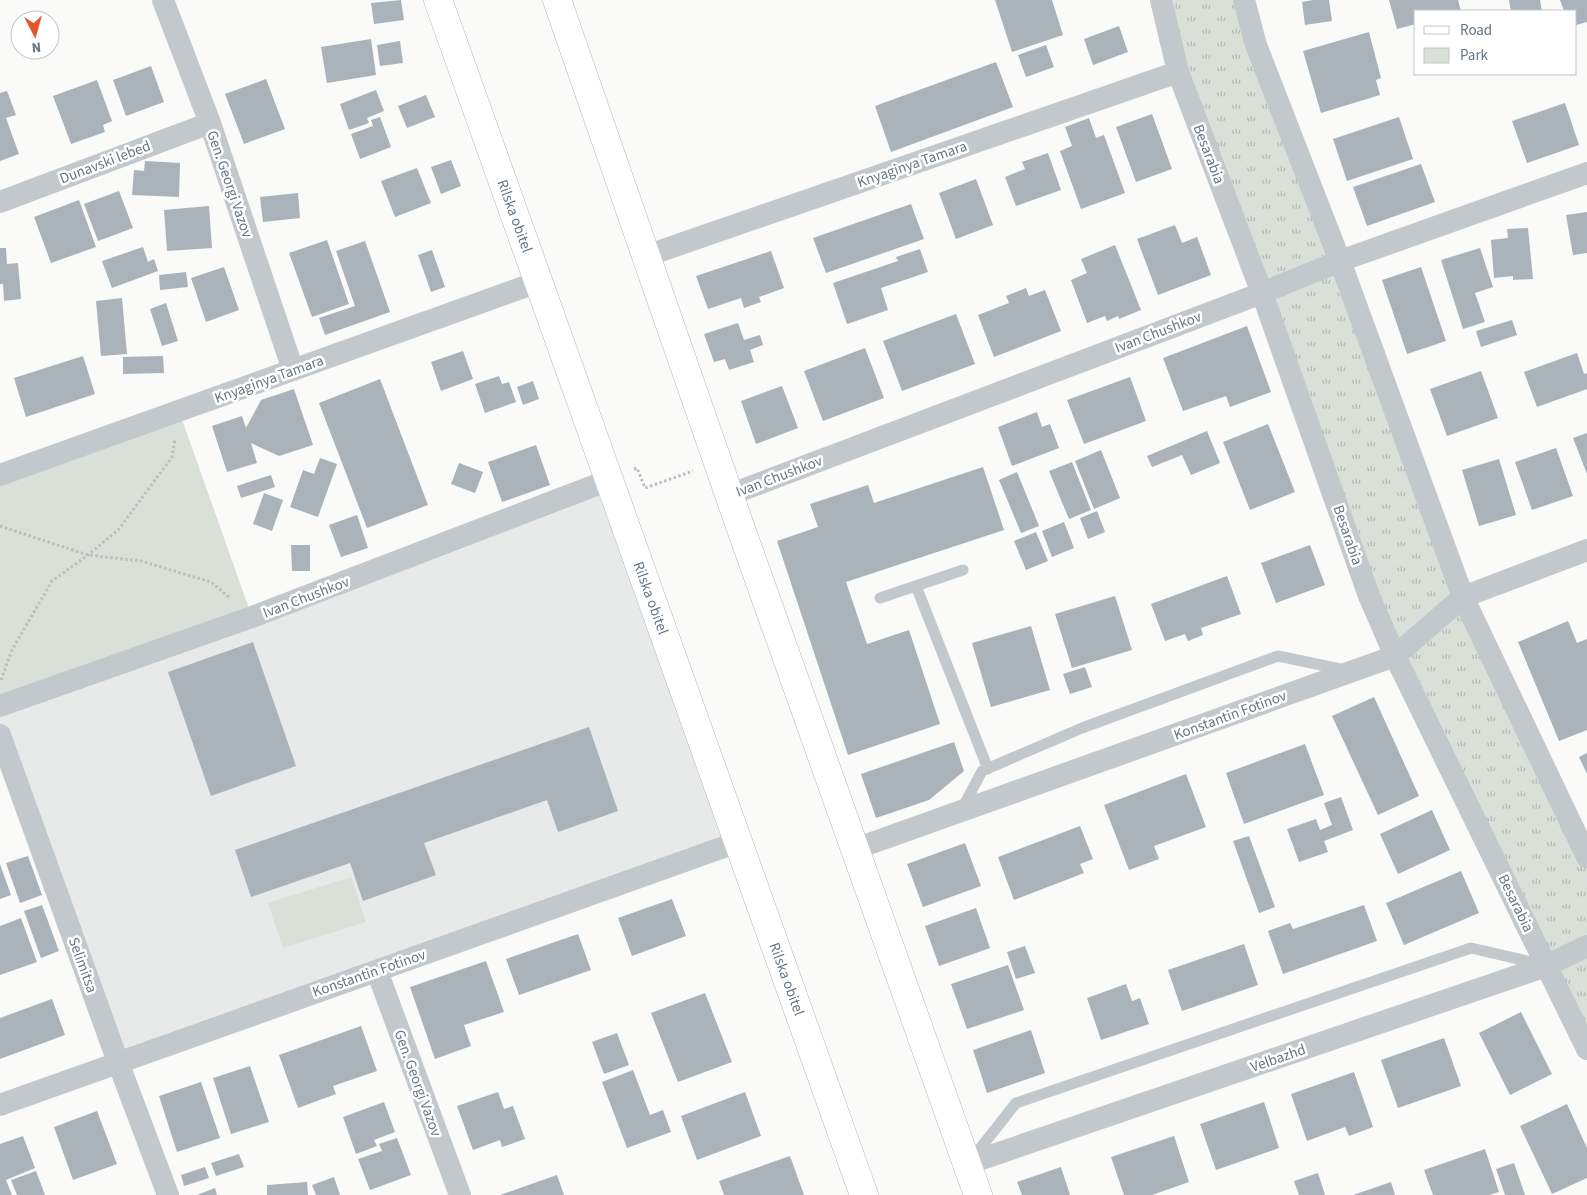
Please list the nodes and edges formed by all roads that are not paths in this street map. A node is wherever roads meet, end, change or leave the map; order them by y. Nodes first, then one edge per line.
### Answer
1 (163, 0) edge
2 (438, 0) edge
3 (556, 0) edge
4 (1161, 0) edge
5 (1244, 0) edge
6 (1178, 72) junction
7 (210, 123) junction
8 (1587, 173) edge
9 (0, 202) edge
10 (646, 256) junction
11 (1340, 261) junction
12 (538, 282) junction
13 (1262, 293) junction
14 (293, 370) junction
15 (0, 475) edge
16 (609, 480) junction
17 (730, 495) junction
18 (1587, 550) edge
19 (963, 570) dead end
20 (916, 586) junction
21 (1463, 597) junction
22 (880, 598) dead end
23 (1395, 656) junction
24 (1352, 672) junction
25 (0, 706) edge
26 (0, 735) edge
27 (988, 769) junction
28 (961, 811) junction
29 (738, 842) junction
30 (855, 849) junction
31 (1587, 857) edge
32 (1587, 946) edge
33 (1546, 966) junction
34 (377, 971) junction
35 (1587, 1049) edge
36 (118, 1062) junction
37 (0, 1105) edge
38 (967, 1164) junction
39 (168, 1195) edge
40 (460, 1195) edge
41 (864, 1195) edge
42 (978, 1195) edge

1 - 7 street, Gen. Georgi Vazov
2 - 12 street, Rilska obitel
3 - 10 street
4 - 6 street, Besarabia
5 - 11 street
6 - 10 street, Knyaginya Tamara
6 - 13 street, Besarabia
7 - 9 street, Dunavski lebed
7 - 14 street, Gen. Georgi Vazov
8 - 11 street, Ivan Chushkov
10 - 17 street
11 - 13 street, Ivan Chushkov
11 - 21 street
12 - 14 street, Knyaginya Tamara
12 - 16 street, Rilska obitel
13 - 17 street, Ivan Chushkov
13 - 23 street, Besarabia
14 - 15 street, Knyaginya Tamara
16 - 25 street, Ivan Chushkov
16 - 29 street, Rilska obitel
17 - 30 street
18 - 21 street, Konstantin Fotinov
19 - 20 lane
20 - 22 lane
20 - 27 lane
21 - 23 street, Konstantin Fotinov
21 - 31 street
23 - 24 street, Konstantin Fotinov
23 - 33 street, Besarabia
24 - 27 lane
24 - 28 street, Konstantin Fotinov
26 - 36 street, Selimitsa
27 - 28 lane
28 - 30 street, Konstantin Fotinov
29 - 34 street, Konstantin Fotinov
29 - 41 street, Rilska obitel
30 - 38 street
32 - 33 street, Velbazhd
33 - 35 street, Besarabia
33 - 38 street, Velbazhd
33 - 38 lane
34 - 36 street, Konstantin Fotinov
34 - 40 street, Gen. Georgi Vazov
36 - 37 street, Konstantin Fotinov
36 - 39 street, Selimitsa
38 - 42 street

